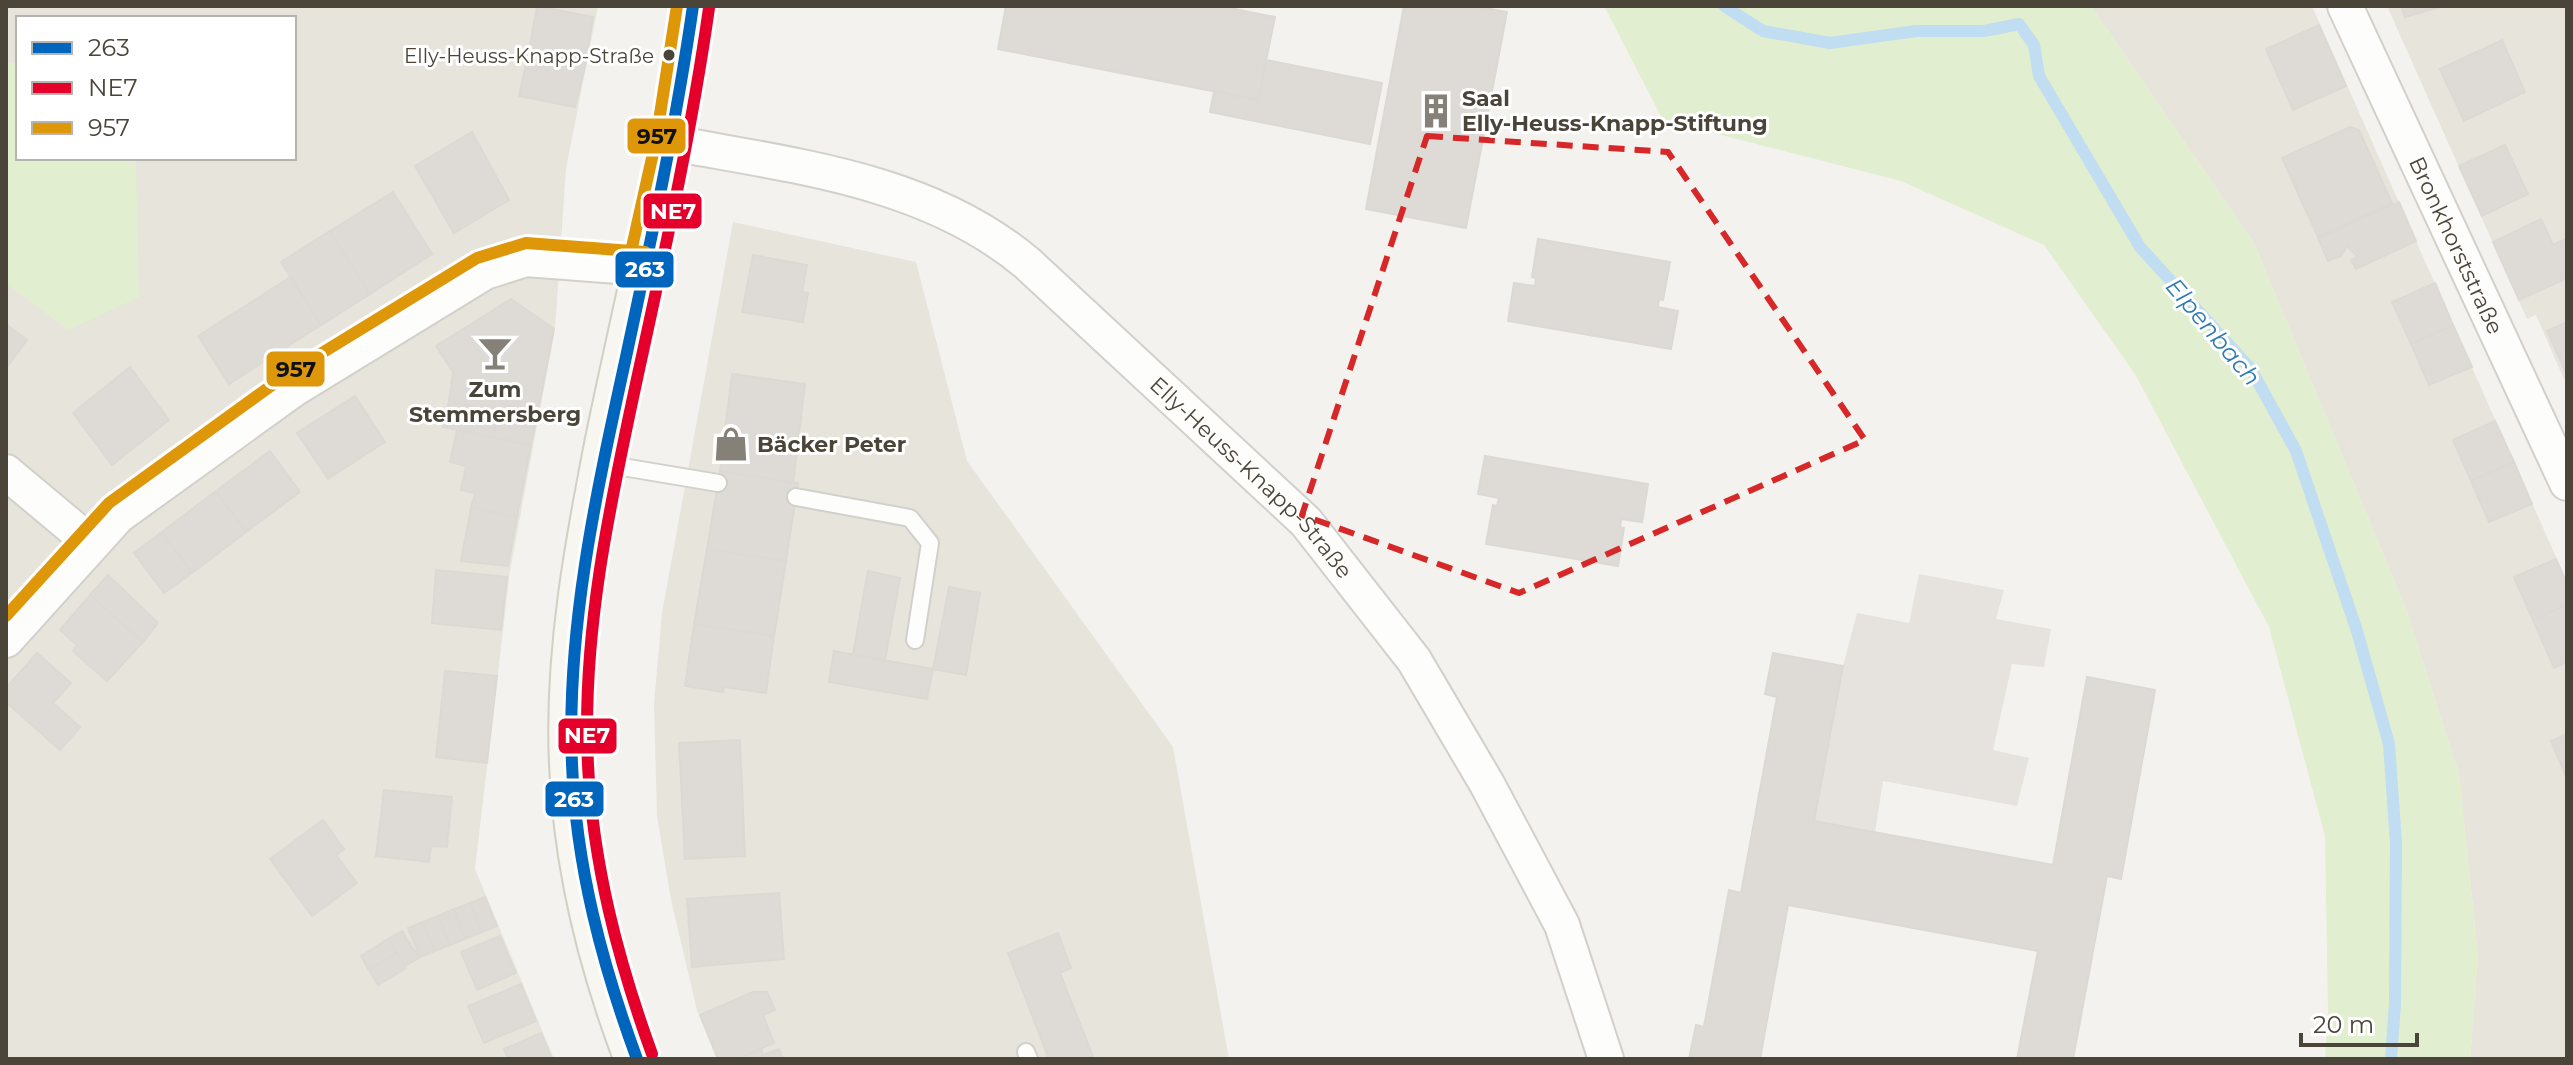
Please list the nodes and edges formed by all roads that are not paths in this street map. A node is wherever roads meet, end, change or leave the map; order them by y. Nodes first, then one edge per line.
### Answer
1 (693, 6) edge
2 (2345, 6) edge
3 (672, 143) junction
4 (644, 268) junction
5 (604, 464) junction
6 (6, 472) edge
7 (718, 483) dead end
8 (2567, 483) edge
9 (796, 497) dead end
10 (92, 544) junction
11 (6, 640) edge
12 (915, 640) dead end
13 (637, 1059) edge
14 (1606, 1059) edge

1 - 3 main road
2 - 8 street, Bronkhorststraße
3 - 4 main road
3 - 14 street, Elly-Heuss-Knapp-Straße
4 - 5 main road
4 - 10 street
5 - 7 lane
5 - 13 main road
6 - 10 street
9 - 12 lane
10 - 11 street

